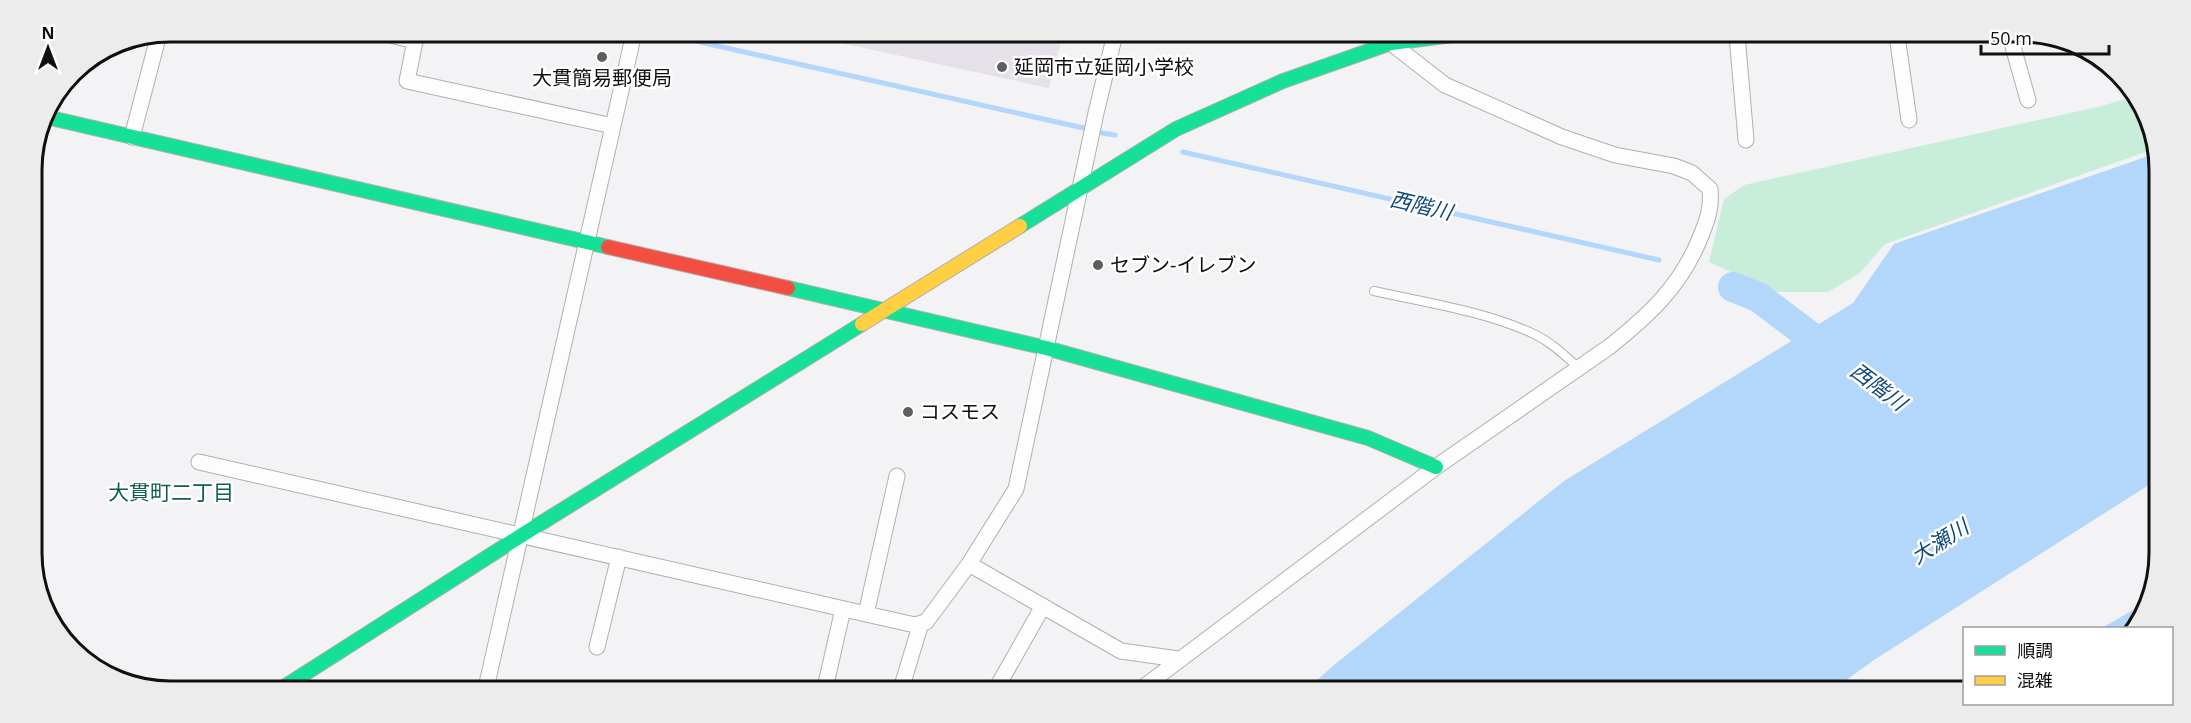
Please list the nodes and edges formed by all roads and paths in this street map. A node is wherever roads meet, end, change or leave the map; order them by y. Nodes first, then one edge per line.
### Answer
1 (415, 42) edge
2 (632, 42) edge
3 (1113, 42) edge
4 (1377, 42) edge
5 (1388, 42) edge
6 (1738, 42) edge
7 (1898, 42) edge
8 (2012, 42) edge
9 (157, 43) edge
10 (2028, 100) dead end
11 (53, 119) edge
12 (1909, 120) dead end
13 (613, 126) junction
14 (132, 137) junction
15 (1746, 140) dead end
16 (1082, 185) junction
17 (588, 240) junction
18 (1374, 291) dead end
19 (885, 310) junction
20 (1046, 348) junction
21 (1578, 367) junction
22 (199, 462) dead end
23 (1436, 467) junction
24 (897, 476) dead end
25 (522, 535) junction
26 (619, 557) junction
27 (969, 564) junction
28 (1043, 606) junction
29 (843, 609) junction
30 (866, 614) junction
31 (921, 623) junction
32 (597, 647) dead end
33 (1178, 659) junction
34 (293, 681) edge
35 (488, 681) edge
36 (827, 681) edge
37 (904, 681) edge
38 (1001, 681) edge
39 (1151, 681) edge

1 - 13 street
2 - 13 street
3 - 16 street
4 - 16 street
5 - 21 street
6 - 15 street
7 - 12 street
8 - 10 street
9 - 14 street
11 - 14 street
13 - 17 street
14 - 17 street
16 - 19 street
16 - 20 street
17 - 19 street
17 - 25 street
18 - 21 lane
19 - 20 street
19 - 25 street
20 - 23 street
20 - 27 street
21 - 23 street
22 - 25 street
23 - 33 street
24 - 30 street
25 - 26 street
25 - 34 street
25 - 35 street
26 - 29 street
26 - 32 street
27 - 28 street
27 - 31 street
28 - 33 street
28 - 38 street
29 - 30 street
29 - 36 street
30 - 31 street
31 - 37 street
33 - 39 street

